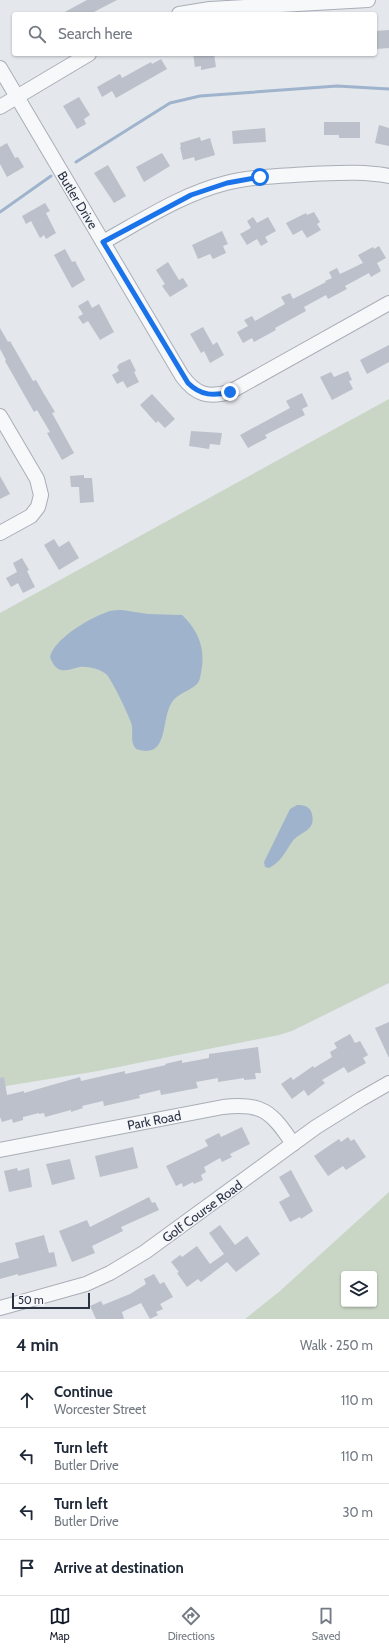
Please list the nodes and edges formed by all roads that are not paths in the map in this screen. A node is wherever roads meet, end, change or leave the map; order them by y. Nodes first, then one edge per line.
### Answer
1 (368, 0) edge
2 (191, 12) edge
3 (86, 56) edge
4 (0, 68) edge
5 (17, 97) junction
6 (0, 107) edge
7 (389, 176) edge
8 (103, 242) junction
9 (389, 303) edge
10 (0, 416) edge
11 (0, 533) edge
12 (389, 1083) edge
13 (293, 1144) junction
14 (0, 1150) edge
15 (0, 1308) edge

1 - 2 street
3 - 5 street
4 - 5 street, Butler Drive
5 - 6 street
5 - 8 street, Butler Drive
7 - 8 street
8 - 9 street, Butler Drive
10 - 11 street
12 - 13 street, Golf Course Road
13 - 14 street, Park Road
13 - 15 street, Golf Course Road

